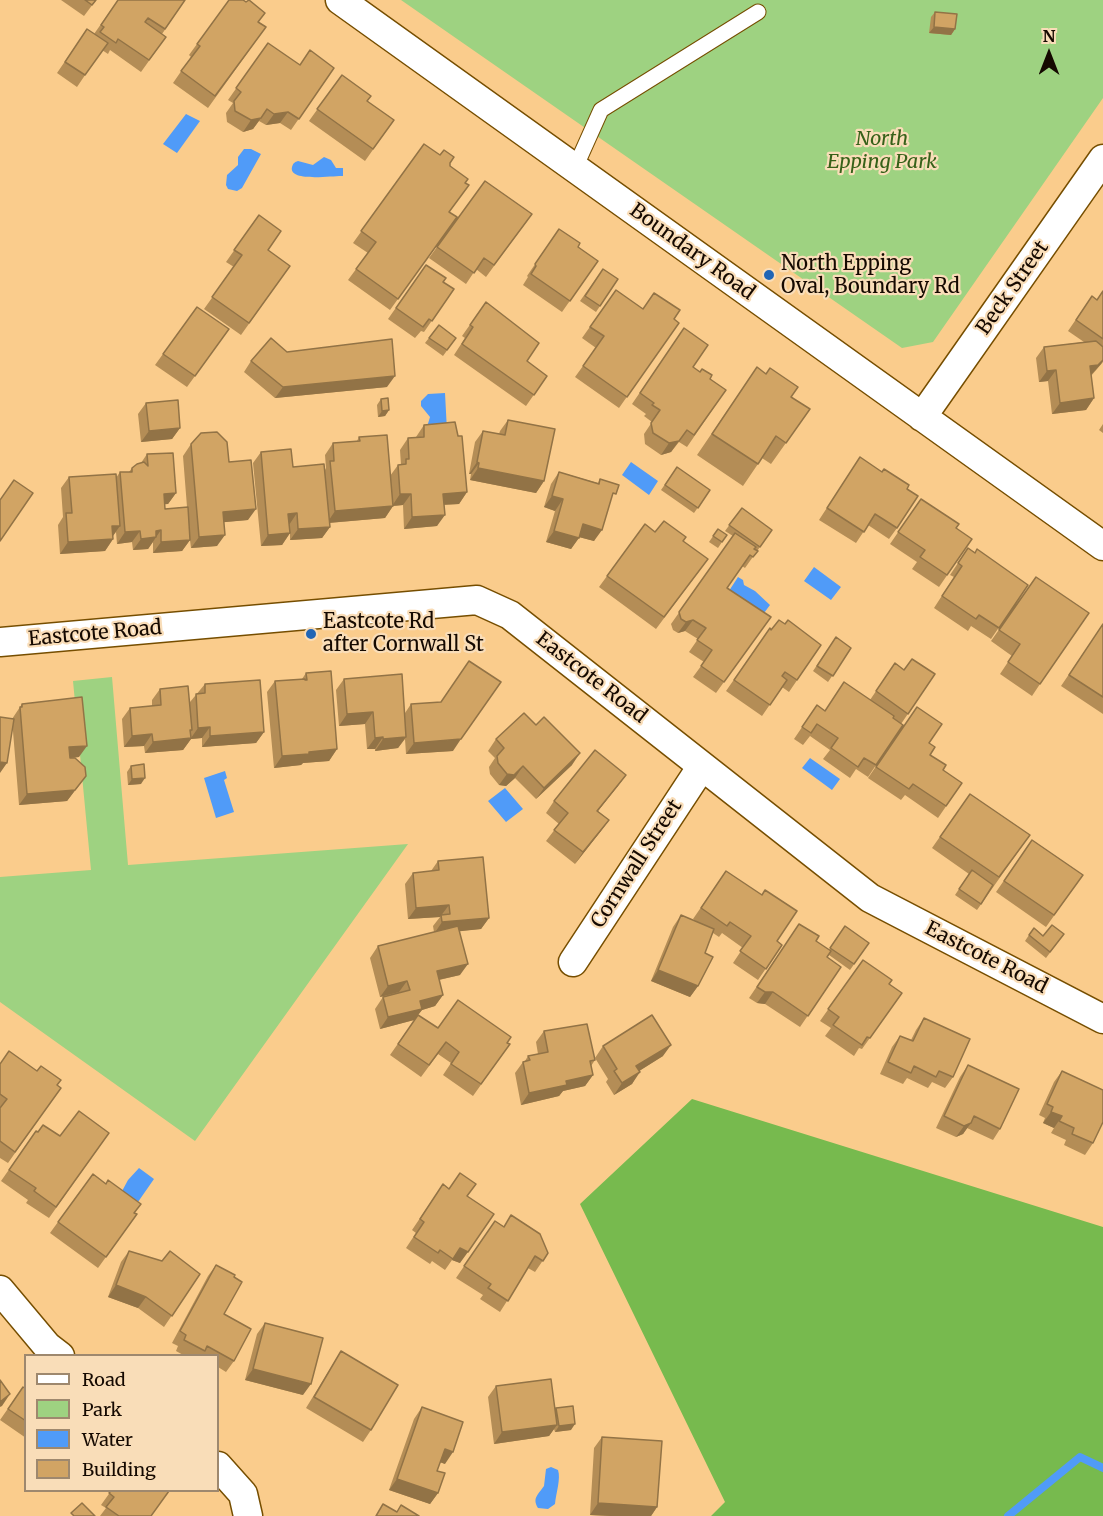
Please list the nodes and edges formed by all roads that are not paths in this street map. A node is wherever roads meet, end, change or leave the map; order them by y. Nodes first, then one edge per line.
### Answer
1 (340, 0) edge
2 (758, 12) dead end
3 (1103, 159) edge
4 (575, 168) junction
5 (922, 417) junction
6 (1103, 546) edge
7 (0, 642) edge
8 (702, 766) junction
9 (573, 962) dead end
10 (1103, 1019) edge
11 (0, 1290) edge
12 (57, 1354) edge
13 (219, 1467) edge
14 (248, 1516) edge

1 - 4 street, Boundary Road
2 - 4 lane
3 - 5 street, Beck Street
4 - 5 street, Boundary Road
5 - 6 street, Boundary Road
7 - 8 street, Eastcote Road
8 - 9 street, Cornwall Street
8 - 10 street, Eastcote Road
11 - 12 street
13 - 14 street

